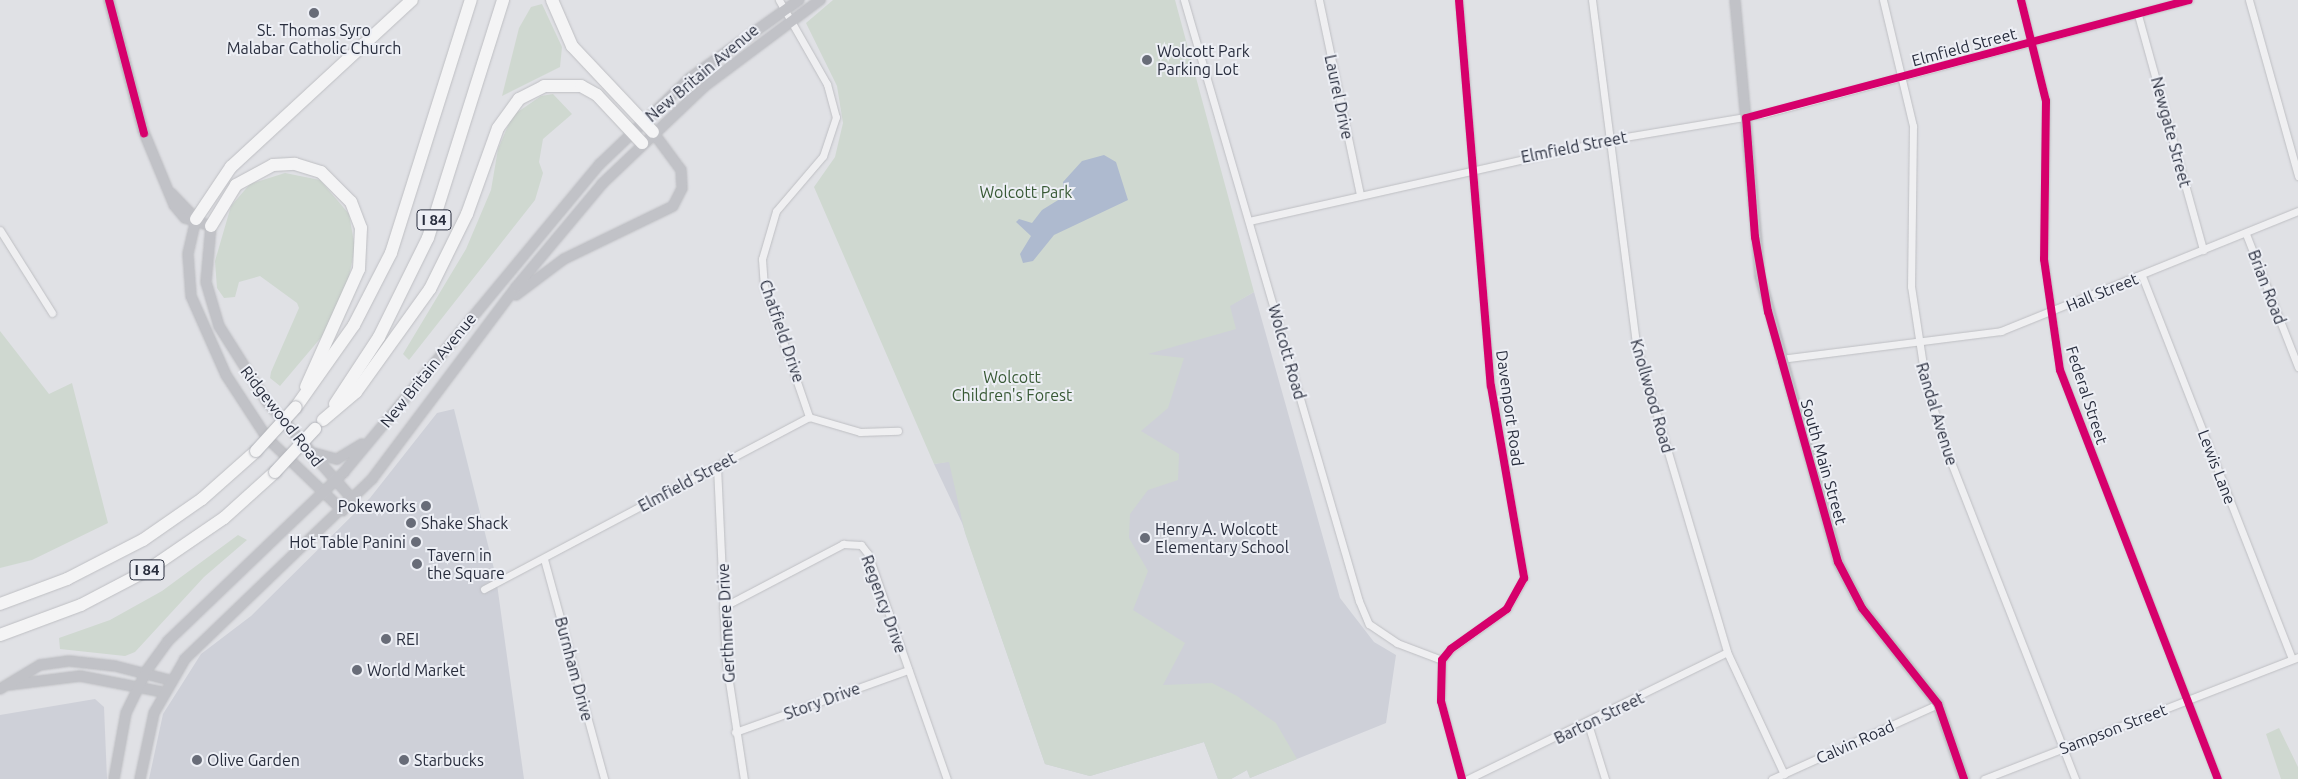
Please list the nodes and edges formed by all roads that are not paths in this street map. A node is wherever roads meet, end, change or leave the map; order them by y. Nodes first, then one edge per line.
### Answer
1 (109, 0) edge
2 (412, 0) edge
3 (471, 0) edge
4 (503, 0) edge
5 (552, 0) edge
6 (799, 0) edge
7 (820, 0) edge
8 (1184, 0) edge
9 (1319, 0) edge
10 (1458, 0) edge
11 (1592, 0) edge
12 (1735, 0) edge
13 (1883, 0) edge
14 (2021, 0) edge
15 (2189, 0) edge
16 (2249, 0) edge
17 (782, 5) edge
18 (2138, 15) junction
19 (790, 22) junction
20 (2033, 43) junction
21 (1903, 77) junction
22 (1746, 118) junction
23 (643, 122) junction
24 (632, 132) junction
25 (654, 132) junction
26 (1607, 140) junction
27 (642, 143) junction
28 (1474, 168) junction
29 (2298, 176) edge
30 (1360, 195) junction
31 (2298, 211) edge
32 (196, 220) junction
33 (1249, 221) junction
34 (211, 226) junction
35 (0, 230) edge
36 (2246, 234) junction
37 (2203, 250) junction
38 (2142, 276) junction
39 (502, 307) junction
40 (52, 313) dead end
41 (2049, 314) junction
42 (1918, 343) junction
43 (1780, 359) junction
44 (2298, 367) edge
45 (298, 404) junction
46 (809, 417) junction
47 (319, 425) junction
48 (898, 431) dead end
49 (377, 433) junction
50 (304, 447) junction
51 (718, 466) junction
52 (335, 482) junction
53 (324, 494) junction
54 (353, 500) junction
55 (342, 511) junction
56 (544, 559) junction
57 (484, 589) dead end
58 (0, 604) edge
59 (723, 607) junction
60 (0, 634) edge
61 (1727, 652) junction
62 (2295, 658) edge
63 (1442, 660) junction
64 (908, 670) junction
65 (145, 673) junction
66 (169, 680) junction
67 (138, 686) junction
68 (4, 687) edge
69 (162, 692) junction
70 (2188, 700) junction
71 (1938, 704) junction
72 (1588, 724) junction
73 (735, 732) junction
74 (2063, 748) junction
75 (1784, 774) junction
76 (114, 779) edge
77 (140, 779) edge
78 (604, 779) edge
79 (744, 779) edge
80 (946, 779) edge
81 (1462, 779) edge
82 (1468, 779) edge
83 (1605, 779) edge
84 (1772, 779) edge
85 (1964, 779) edge
86 (1984, 779) edge
87 (2075, 779) edge
88 (2218, 779) edge

1 - 32 main road
2 - 32 highway
3 - 45 highway, I 84
4 - 47 highway, I 84
5 - 23 highway
6 - 17 main road, New Britain Avenue
7 - 19 main road, New Britain Avenue
8 - 33 street, Wolcott Road
9 - 30 street, Laurel Drive
10 - 28 street, Davenport Road
11 - 26 street, Knollwood Road
12 - 22 main road, South Main Street
13 - 21 street, Randal Avenue
14 - 20 street, Federal Street
15 - 18 street, Elmfield Street
16 - 29 street
17 - 19 street, Chatfield Drive
17 - 23 main road, New Britain Avenue
18 - 20 street, Elmfield Street
18 - 37 street, Newgate Street
19 - 25 main road, New Britain Avenue
19 - 46 street, Chatfield Drive
20 - 21 street, Elmfield Street
20 - 41 street, Federal Street
21 - 22 street, Elmfield Street
21 - 42 street, Randal Avenue
22 - 26 street, Elmfield Street
22 - 43 main road, South Main Street
23 - 24 main road, New Britain Avenue
23 - 25 highway
24 - 27 highway
24 - 47 highway
24 - 49 main road, New Britain Avenue
25 - 27 main road, New Britain Avenue
25 - 39 main road
26 - 28 street, Elmfield Street
26 - 61 street, Knollwood Road
27 - 39 main road, New Britain Avenue
28 - 30 street, Elmfield Street
28 - 63 street, Davenport Road
30 - 33 street, Elmfield Street
31 - 36 street, Hall Street
32 - 34 main road
32 - 53 main road, Ridgewood Road
33 - 63 street, Wolcott Road
34 - 45 highway
34 - 50 main road, Ridgewood Road
35 - 40 street
36 - 37 street, Hall Street
36 - 44 street, Brian Road
37 - 38 street, Hall Street
38 - 41 street, Hall Street
38 - 62 street, Lewis Lane
39 - 54 main road, New Britain Avenue
41 - 42 street, Hall Street
41 - 70 street, Federal Street
42 - 43 street, Hall Street
42 - 74 street, Randal Avenue
43 - 71 main road, South Main Street
45 - 58 highway, I 84, bridge
46 - 48 street
46 - 51 street, Elmfield Street
47 - 60 highway, I 84, bridge
49 - 50 main road
49 - 52 main road, New Britain Avenue
50 - 52 main road, Ridgewood Road
51 - 56 street, Elmfield Street
51 - 59 street, Gerthmere Drive
52 - 53 main road, New Britain Avenue
52 - 54 main road, Ridgewood Road
53 - 55 main road, Ridgewood Road
53 - 65 main road, New Britain Avenue
54 - 55 main road, New Britain Avenue
55 - 66 main road, New Britain Avenue
56 - 57 street, Elmfield Street
56 - 78 street, Burnham Drive
59 - 64 street, Regency Drive
59 - 73 street, Gerthmere Drive
61 - 72 street, Barton Street
61 - 75 street, Knollwood Road
62 - 70 street, Sampson Street
63 - 81 street
64 - 73 street, Story Drive
64 - 80 street, Regency Drive
65 - 66 main road
65 - 67 main road, New Britain Avenue
65 - 68 main road
66 - 69 main road, New Britain Avenue
67 - 68 main road
67 - 69 main road
67 - 76 main road, New Britain Avenue
69 - 77 main road, New Britain Avenue
70 - 74 street, Sampson Street
70 - 88 street, Federal Street
71 - 75 street, Calvin Road
71 - 85 main road, South Main Street
72 - 82 street, Barton Street
72 - 83 street
73 - 79 street, Gerthmere Drive
74 - 86 street, Sampson Street
74 - 87 street, Randal Avenue
75 - 84 street, Calvin Road

